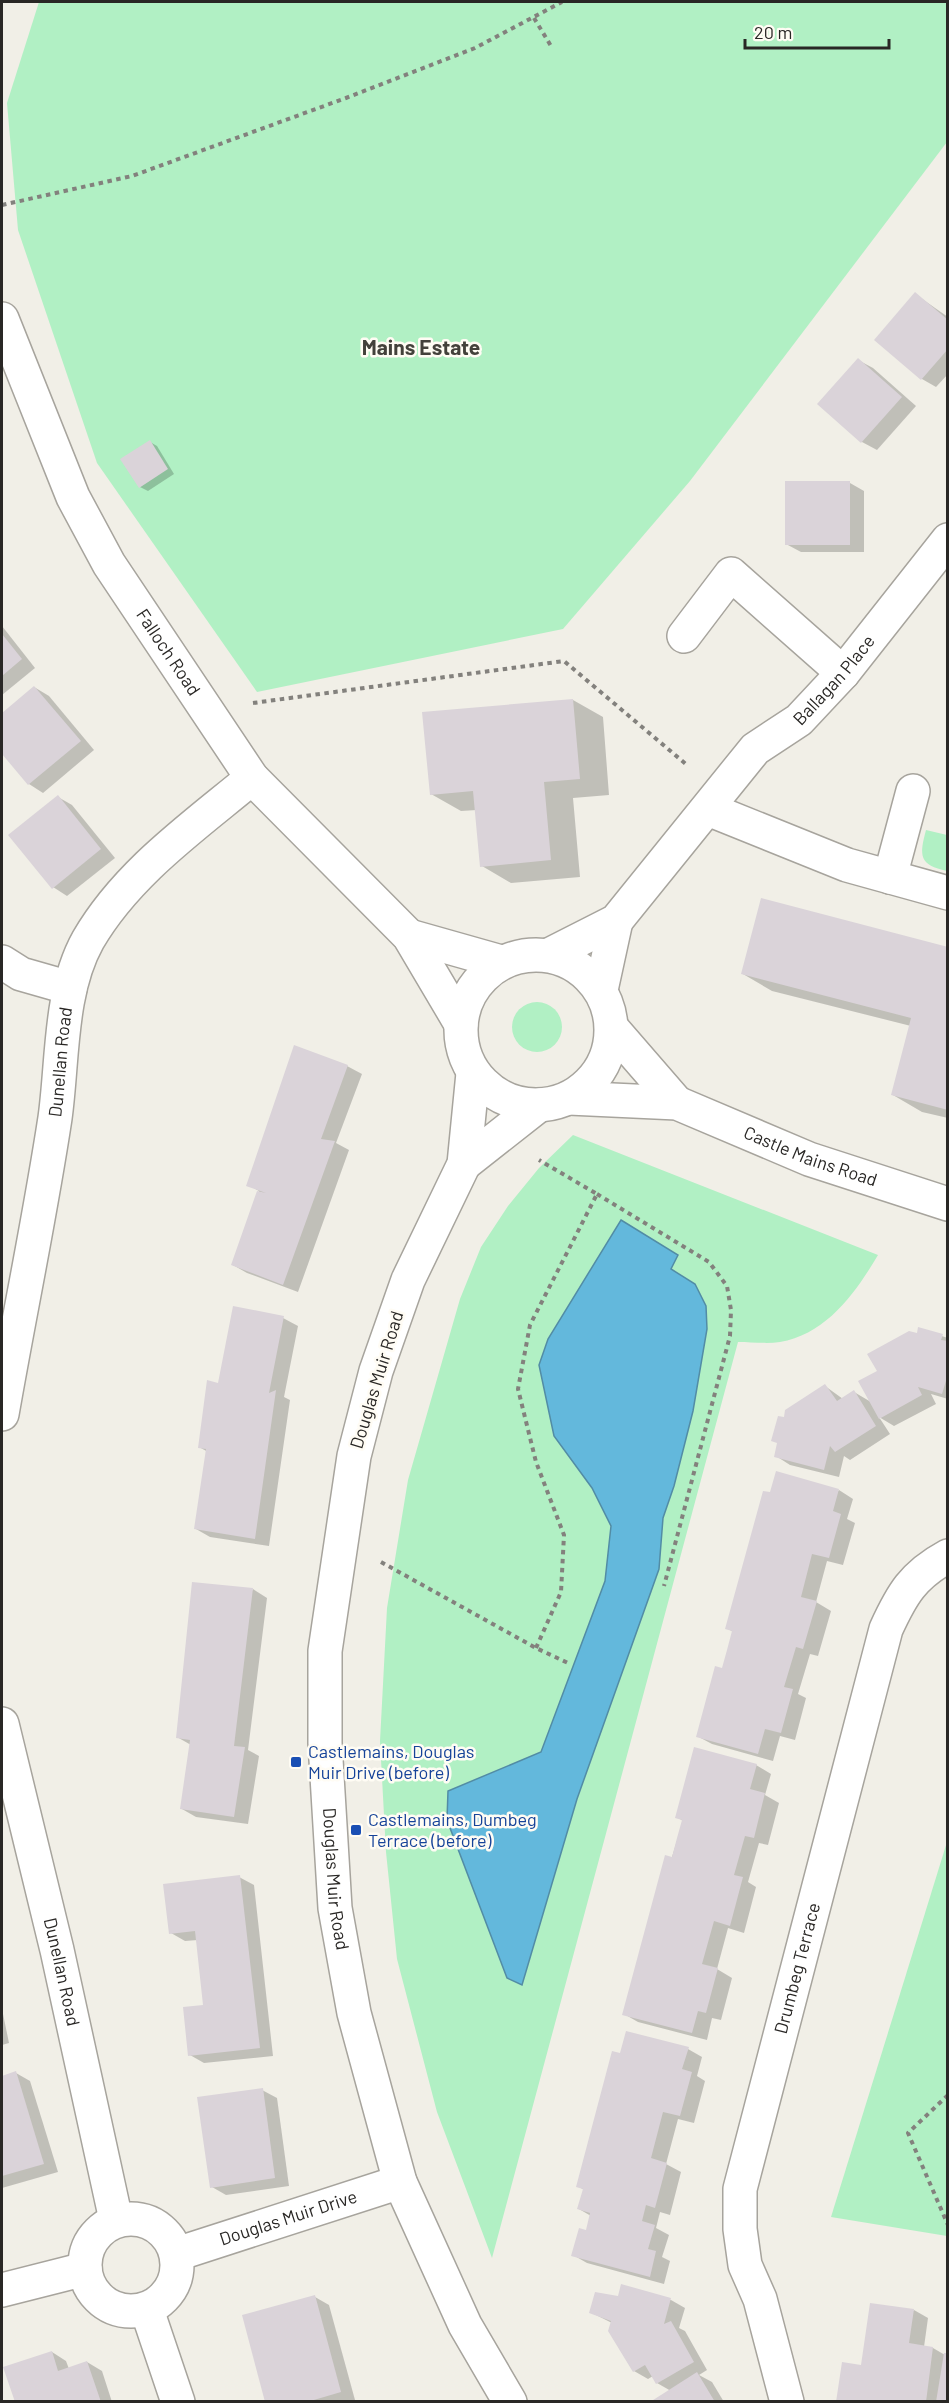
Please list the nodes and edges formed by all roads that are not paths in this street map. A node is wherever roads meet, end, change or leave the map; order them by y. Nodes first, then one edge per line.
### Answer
1 (2, 319) edge
2 (948, 540) edge
3 (684, 636) dead end
4 (843, 673) junction
5 (252, 778) junction
6 (913, 791) dead end
7 (708, 809) junction
8 (891, 877) junction
9 (948, 893) edge
10 (616, 921) junction
11 (409, 936) junction
12 (549, 955) junction
13 (2, 962) edge
14 (501, 962) junction
15 (70, 988) junction
16 (601, 990) junction
17 (461, 1024) junction
18 (612, 1028) junction
19 (474, 1072) junction
20 (554, 1102) junction
21 (677, 1103) junction
22 (464, 1164) junction
23 (948, 1204) edge
24 (14, 1276) edge
25 (2, 1414) edge
26 (948, 1556) edge
27 (2, 1724) edge
28 (400, 2182) junction
29 (116, 2220) junction
30 (177, 2254) junction
31 (85, 2269) junction
32 (2, 2290) edge
33 (147, 2310) junction
34 (178, 2402) edge
35 (510, 2402) edge
36 (787, 2402) edge

1 - 5 street, Falloch Road
2 - 4 street, Ballagan Place
3 - 4 street
4 - 7 street, Ballagan Place
5 - 11 street, Falloch Road
5 - 15 street, Dunellan Road
6 - 8 street
7 - 8 street
7 - 10 street, Ballagan Place
8 - 9 street
10 - 12 street, Ballagan Place
10 - 16 street, Ballagan Place
11 - 14 street, Falloch Road
11 - 17 street, Falloch Road
12 - 14 street
12 - 16 street
13 - 15 street
14 - 17 street
15 - 24 street, Dunellan Road
16 - 18 street
17 - 19 street
18 - 20 street
18 - 21 street, Castle Mains Road
19 - 20 street
19 - 22 street, Douglas Muir Road
20 - 21 street, Castle Mains Road
20 - 22 street, Douglas Muir Road
21 - 23 street, Castle Mains Road
22 - 28 street, Douglas Muir Road
24 - 25 street, Dunellan Road
26 - 36 street, Drumbeg Terrace
27 - 29 street, Dunellan Road
28 - 30 street, Douglas Muir Drive
28 - 35 street, Douglas Muir Road
29 - 30 street
29 - 31 street
30 - 33 street
31 - 32 street
31 - 33 street
33 - 34 street

